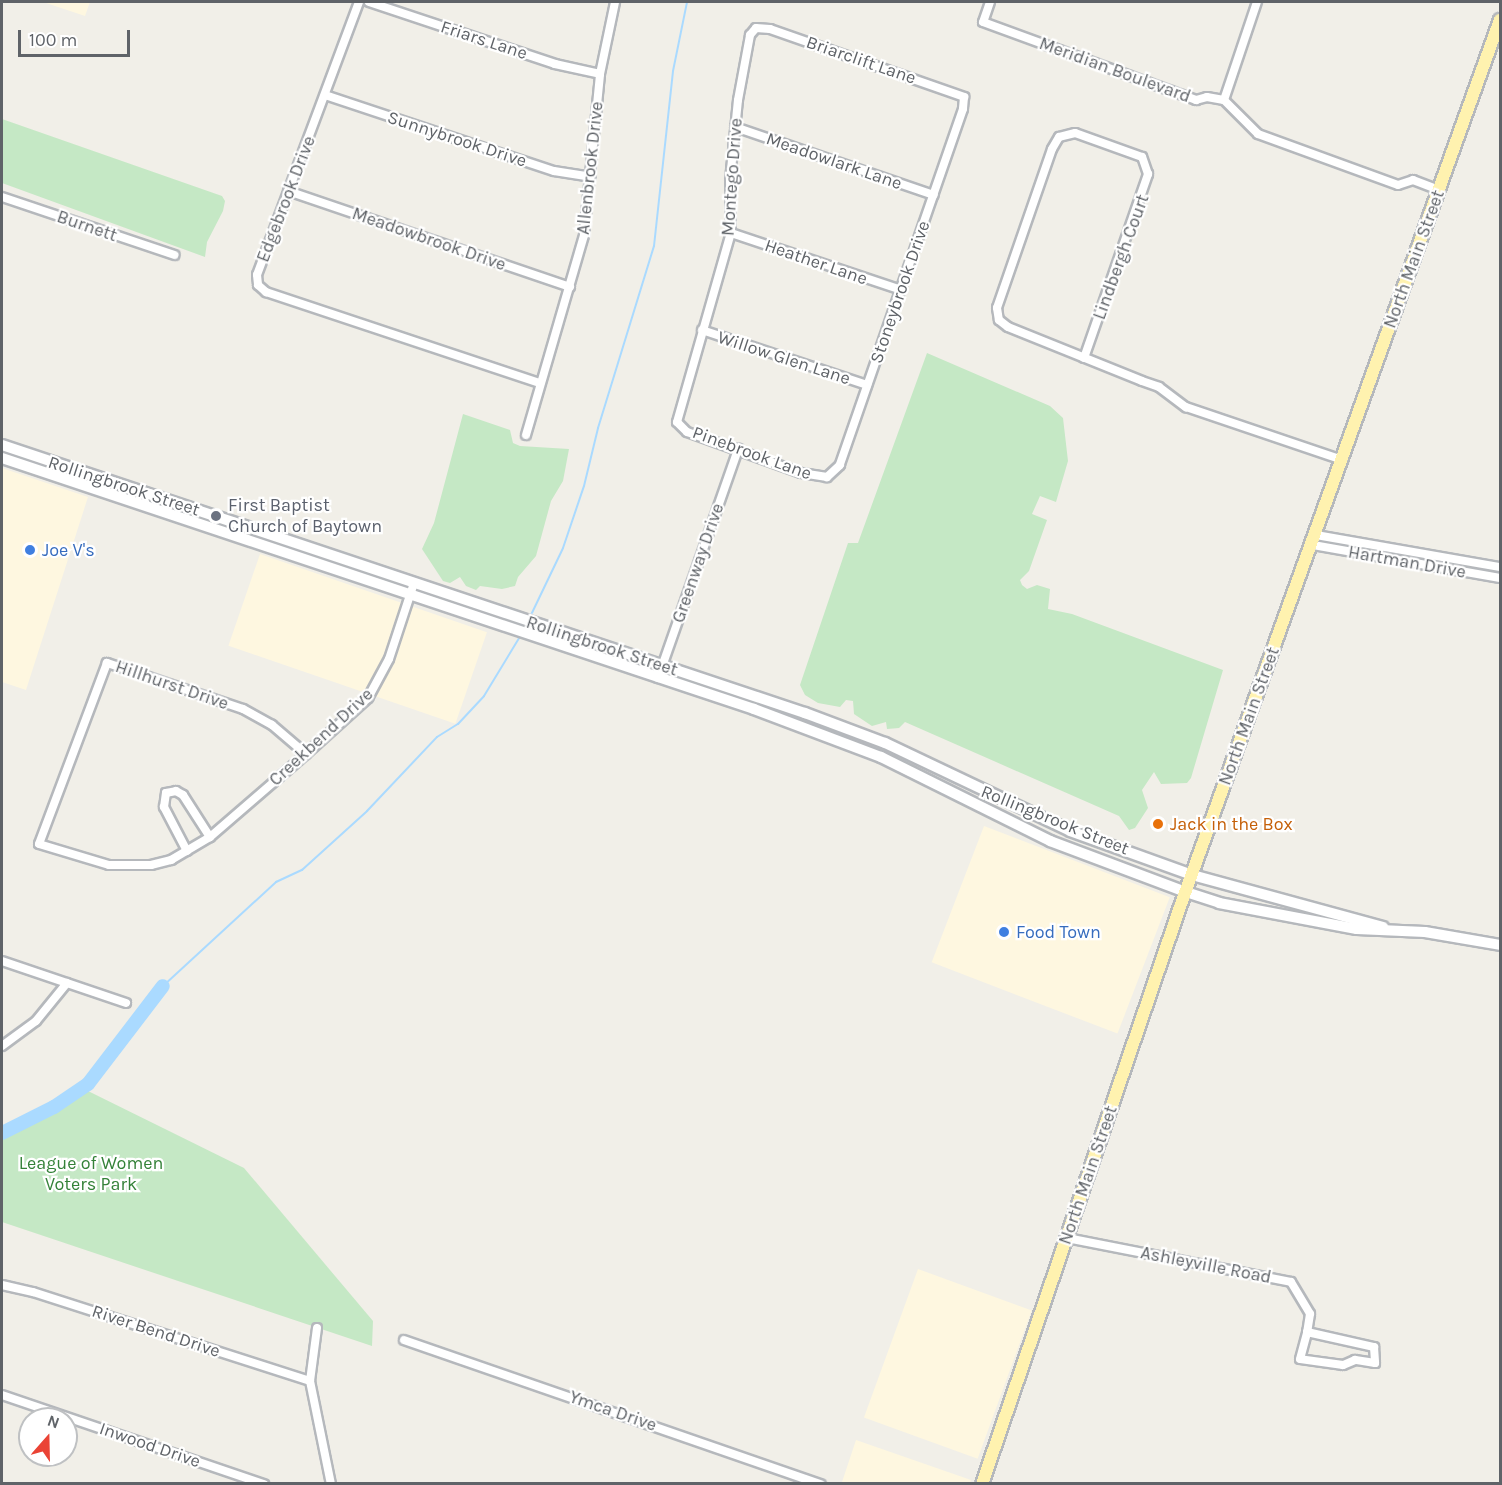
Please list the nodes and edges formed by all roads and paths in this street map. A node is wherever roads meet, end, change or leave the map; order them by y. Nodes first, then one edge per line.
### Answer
1 (359, 2) edge
2 (369, 2) edge
3 (615, 2) edge
4 (990, 2) edge
5 (1257, 2) edge
6 (1500, 20) edge
7 (756, 28) joint
8 (600, 74) junction
9 (325, 95) junction
10 (964, 97) joint
11 (1224, 100) junction
12 (735, 127) junction
13 (591, 177) junction
14 (1439, 190) junction
15 (288, 191) junction
16 (934, 195) junction
17 (2, 197) edge
18 (731, 233) junction
19 (174, 255) dead end
20 (570, 287) junction
21 (901, 290) junction
22 (702, 330) junction
23 (1084, 357) junction
24 (540, 383) junction
25 (867, 385) junction
26 (682, 427) joint
27 (526, 435) dead end
28 (2, 445) edge
29 (738, 449) junction
30 (2, 458) edge
31 (1342, 460) junction
32 (822, 478) joint
33 (181, 504) junction
34 (176, 518) junction
35 (1314, 540) junction
36 (299, 544) junction
37 (1427, 554) junction
38 (295, 556) junction
39 (1425, 565) junction
40 (1500, 567) edge
41 (1500, 578) edge
42 (414, 583) junction
43 (410, 595) junction
44 (663, 666) junction
45 (658, 678) junction
46 (306, 753) junction
47 (210, 837) junction
48 (39, 844) joint
49 (187, 851) junction
50 (1192, 875) junction
51 (1186, 892) junction
52 (1389, 929) junction
53 (1500, 945) edge
54 (2, 961) edge
55 (67, 983) junction
56 (126, 1003) dead end
57 (2, 1046) edge
58 (1066, 1238) junction
59 (2, 1285) edge
60 (316, 1328) dead end
61 (1307, 1332) junction
62 (404, 1340) dead end
63 (310, 1381) junction
64 (2, 1395) edge
65 (264, 1484) edge
66 (331, 1484) edge
67 (821, 1484) edge
68 (982, 1484) edge

1 - 9 street, Edgebrook Drive
2 - 8 street, Friars Lane
3 - 8 street, Allenbrook Drive
4 - 11 street, Meridian Boulevard
5 - 11 street
6 - 14 main road, North Main Street
7 - 10 street, Briarclift Lane
7 - 12 street, Montego Drive
8 - 13 street, Allenbrook Drive
9 - 13 street, Sunnybrook Drive
9 - 15 street, Edgebrook Drive
10 - 16 street, Stoneybrook Drive
11 - 14 street
12 - 16 street, Meadowlark Lane
12 - 18 street, Montego Drive
13 - 20 street, Allenbrook Drive
14 - 31 main road, North Main Street
15 - 20 street, Meadowbrook Drive
15 - 24 street, Edgebrook Drive
16 - 21 street, Stoneybrook Drive
17 - 19 street, Burnett
18 - 21 street, Heather Lane
18 - 22 street, Montego Drive
20 - 24 street, Allenbrook Drive
21 - 25 street, Stoneybrook Drive
22 - 25 street, Willow Glen Lane
22 - 26 street, Montego Drive
23 - 23 street, Lindbergh Court
23 - 31 street
24 - 27 street, Allenbrook Drive
25 - 32 street, Stoneybrook Drive
26 - 29 street, Pinebrook Lane
28 - 33 main road, Rollingbrook Street
29 - 32 street, Pinebrook Lane
29 - 44 street, Greenway Drive
30 - 34 main road, Rollingbrook Street
31 - 35 main road, North Main Street
33 - 34 main road
33 - 36 main road, Rollingbrook Street
34 - 38 main road, Rollingbrook Street
35 - 37 street, Hartman Drive
35 - 39 street, Hartman Drive
35 - 50 main road, North Main Street
36 - 38 main road
36 - 42 main road, Rollingbrook Street
37 - 39 street
37 - 40 street, Hartman Drive
38 - 43 main road, Rollingbrook Street
39 - 41 street, Hartman Drive
42 - 43 street, Creekbend Drive
42 - 44 main road, Rollingbrook Street
43 - 45 main road, Rollingbrook Street
43 - 46 street, Creekbend Drive
44 - 45 street, Greenway Drive
44 - 50 main road, Rollingbrook Street
45 - 51 main road, Rollingbrook Street
46 - 47 street, Creekbend Drive
46 - 48 street, Hillhurst Drive
47 - 49 street, Creekbend Drive
47 - 49 street
48 - 49 street, Creekbend Drive
50 - 51 main road, North Main Street
50 - 52 main road, Rollingbrook Street
51 - 52 main road, Rollingbrook Street
51 - 58 main road, North Main Street
52 - 53 main road
54 - 55 street
55 - 56 street
55 - 57 street
58 - 61 street, Ashleyville Road
58 - 68 main road, North Main Street
59 - 63 street, River Bend Drive
60 - 63 street
61 - 61 street, Ashleyville Road
62 - 67 street, Ymca Drive
63 - 66 street
64 - 65 street, Inwood Drive

